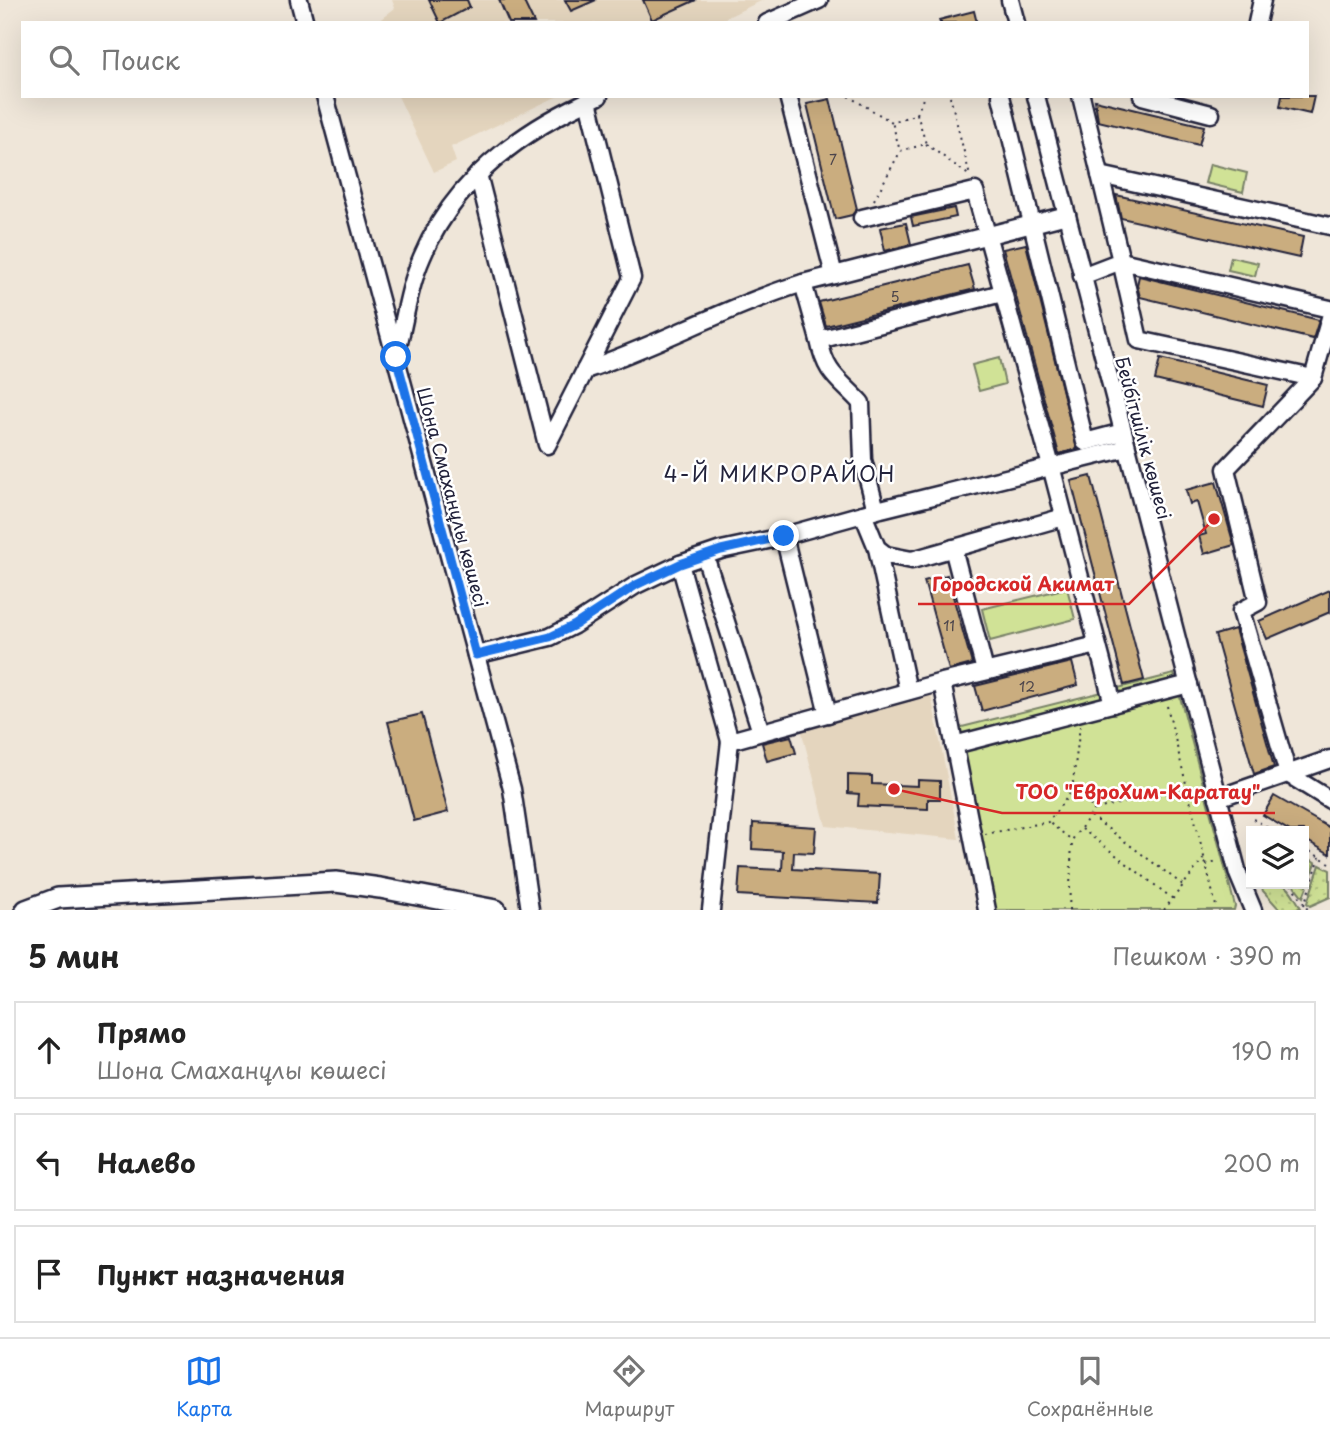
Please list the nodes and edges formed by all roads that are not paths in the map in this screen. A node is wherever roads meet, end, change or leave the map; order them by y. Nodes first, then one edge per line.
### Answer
1 (299, 0) edge
2 (820, 0) edge
3 (1010, 0) edge
4 (1262, 0) edge
5 (796, 11) edge
6 (304, 21) edge
7 (772, 21) edge
8 (1015, 21) edge
9 (1257, 21) edge
10 (326, 98) edge
11 (789, 98) edge
12 (1002, 98) edge
13 (1037, 98) edge
14 (1081, 98) edge
15 (1150, 98) edge
16 (593, 99) edge
17 (1211, 114) dead end
18 (478, 174) junction
19 (1100, 175) junction
20 (1067, 215) junction
21 (862, 218) road end
22 (1032, 223) junction
23 (1330, 226) edge
24 (986, 236) junction
25 (1121, 261) junction
26 (834, 275) junction
27 (1082, 276) junction
28 (803, 283) junction
29 (1002, 293) junction
30 (1330, 309) edge
31 (1330, 318) edge
32 (819, 340) junction
33 (396, 357) junction
34 (585, 370) junction
35 (1319, 370) edge
36 (1125, 440) junction
37 (1051, 466) junction
38 (869, 512) junction
39 (1064, 517) junction
40 (784, 536) junction
41 (877, 548) junction
42 (953, 548) junction
43 (705, 556) junction
44 (680, 564) junction
45 (1097, 645) junction
46 (476, 655) junction
47 (985, 671) junction
48 (942, 682) junction
49 (1189, 684) junction
50 (908, 691) junction
51 (1113, 704) junction
52 (828, 714) junction
53 (761, 732) junction
54 (730, 741) junction
55 (954, 746) junction
56 (1330, 759) edge
57 (1288, 774) junction
58 (1218, 798) junction
59 (1330, 800) edge
60 (26, 910) edge
61 (494, 910) edge
62 (530, 910) edge
63 (711, 910) edge
64 (987, 910) edge
65 (1253, 910) edge

1 - 6 street
2 - 5 street
3 - 8 street
4 - 9 street
5 - 7 street
10 - 33 street, Шона Смаханұлы көшесі
11 - 26 street
12 - 22 street
13 - 20 street, Бейбітшілік көшесі
14 - 19 street
15 - 17 street
16 - 18 street
16 - 34 street
18 - 33 street
18 - 34 street
19 - 23 street
19 - 25 street
20 - 22 street
20 - 27 street, Бейбітшілік көшесі
21 - 24 street
22 - 24 street
22 - 36 street
24 - 26 street
24 - 29 street
25 - 27 street
25 - 30 street
25 - 35 street
26 - 28 street
27 - 36 street, Бейбітшілік көшесі
28 - 32 street
28 - 34 street
29 - 32 street
29 - 37 street
31 - 35 street
32 - 38 street
33 - 46 street, Шона Смаханұлы көшесі
35 - 57 street
36 - 37 street
36 - 49 street, Бейбітшілік көшесі
37 - 38 street
37 - 39 street
38 - 40 street
38 - 41 street
39 - 42 street
39 - 45 street
40 - 43 street
40 - 52 street
41 - 42 street
41 - 50 street
42 - 47 street
43 - 44 street
43 - 53 street
44 - 46 street
44 - 54 street
45 - 47 street
45 - 51 street
46 - 62 street, Шона Смаханұлы көшесі
47 - 48 street
48 - 50 street
48 - 55 street
49 - 51 street
49 - 58 street, Бейбітшілік көшесі
50 - 52 street
51 - 55 street
52 - 53 street
53 - 54 street
54 - 63 street
55 - 64 street
56 - 57 street
57 - 58 street
57 - 59 street
58 - 65 street, Бейбітшілік көшесі
60 - 61 main road

